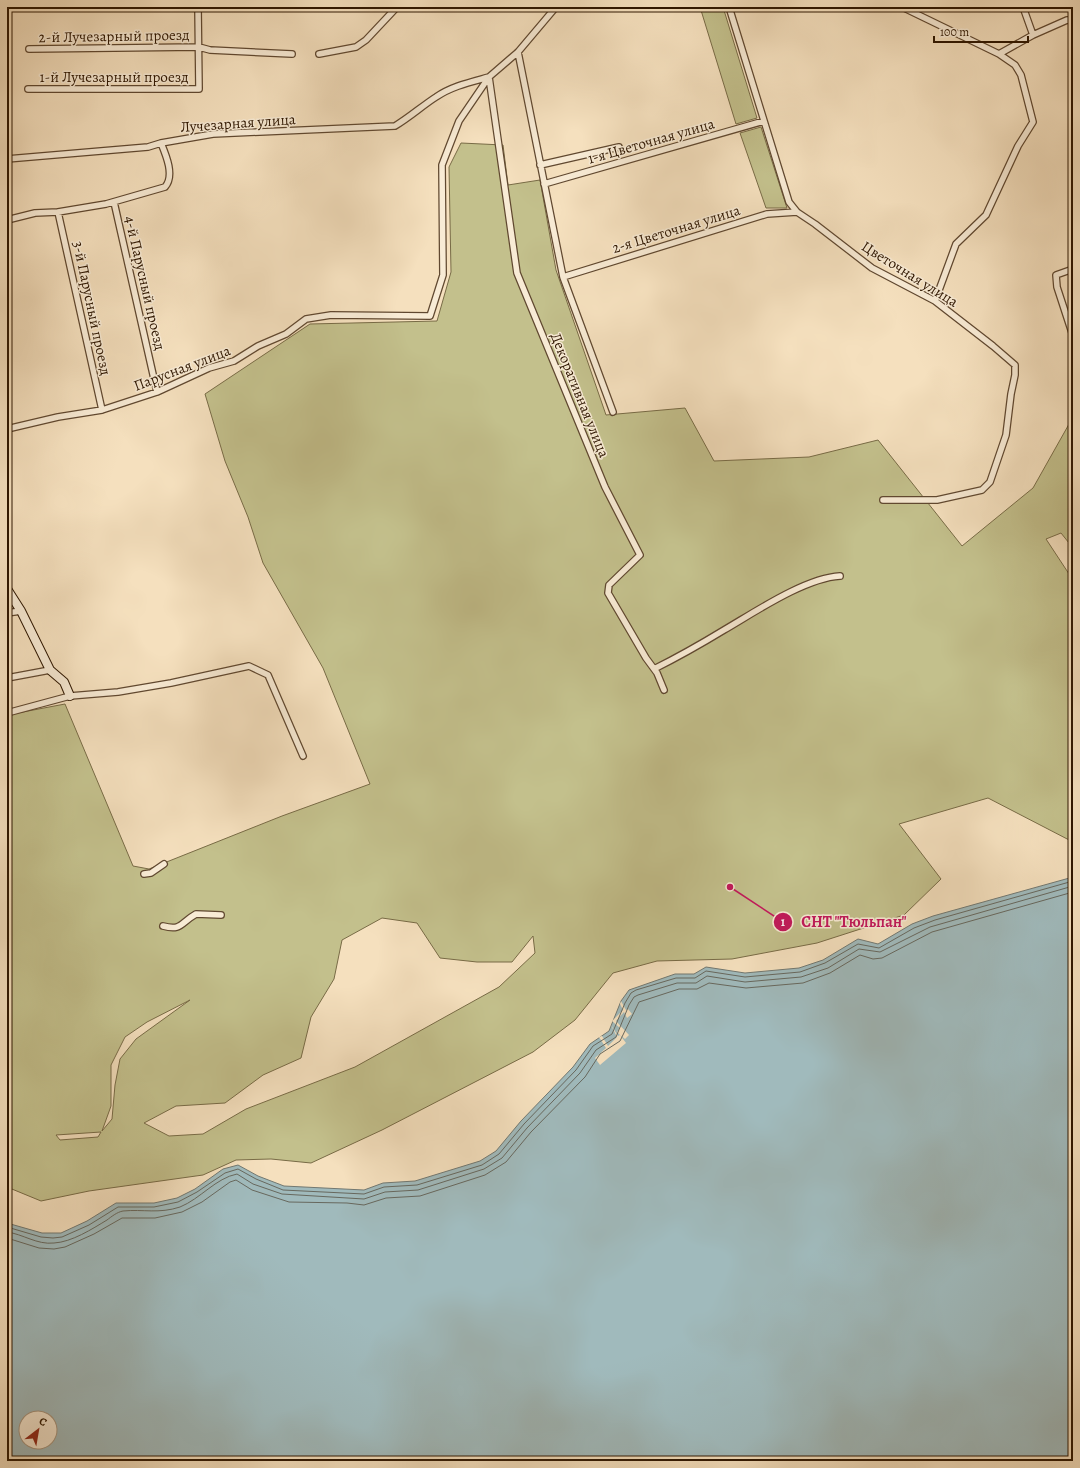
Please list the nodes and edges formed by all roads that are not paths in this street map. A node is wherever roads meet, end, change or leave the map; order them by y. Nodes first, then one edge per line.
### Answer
1 (198, 7) edge
2 (397, 7) edge
3 (556, 7) edge
4 (729, 7) edge
5 (902, 7) edge
6 (1023, 7) edge
7 (1073, 20) edge
8 (1033, 35) junction
9 (199, 46) junction
10 (29, 49) dead end
11 (518, 52) junction
12 (292, 54) dead end
13 (319, 54) dead end
14 (999, 54) junction
15 (489, 78) junction
16 (28, 89) dead end
17 (764, 121) junction
18 (161, 143) junction
19 (619, 147) dead end
20 (7, 159) edge
21 (540, 165) junction
22 (544, 184) junction
23 (114, 202) junction
24 (58, 212) junction
25 (797, 212) junction
26 (7, 220) edge
27 (1073, 269) edge
28 (563, 277) junction
29 (935, 301) junction
30 (1073, 336) edge
31 (157, 392) junction
32 (102, 410) junction
33 (613, 412) dead end
34 (7, 429) edge
35 (883, 500) dead end
36 (840, 576) dead end
37 (7, 589) edge
38 (20, 611) junction
39 (7, 613) edge
40 (654, 669) junction
41 (50, 670) junction
42 (7, 678) edge
43 (664, 690) dead end
44 (70, 696) junction
45 (7, 713) edge
46 (303, 756) dead end
47 (164, 864) dead end
48 (144, 874) dead end
49 (221, 915) dead end
50 (162, 926) dead end

1 - 9 street
2 - 13 street
3 - 11 street
4 - 17 street, Цветочная улица
5 - 14 street
6 - 8 street
7 - 8 street
8 - 14 street
9 - 10 street, 2-й Лучезарный проезд
9 - 12 street, 2-й Лучезарный проезд
9 - 16 street, 1-й Лучезарный проезд
11 - 15 street
11 - 21 street
14 - 29 street
15 - 18 street, Лучезарная улица
15 - 31 street, Парусная улица
15 - 40 street, Декоративная улица
17 - 22 street, 1-я Цветочная улица
17 - 25 street, Цветочная улица
18 - 20 street
18 - 23 street, Лучезарная улица
19 - 21 street
21 - 22 street
22 - 28 street
23 - 24 street, Лучезарная улица
23 - 31 street, 4-й Парусный проезд
24 - 26 street, Лучезарная улица
24 - 32 street, 3-й Парусный проезд
25 - 28 street, 2-я Цветочная улица
25 - 29 street, Цветочная улица
27 - 30 street
28 - 33 street
29 - 35 street, Цветочная улица
31 - 32 street, Парусная улица
32 - 34 street, Парусная улица
36 - 40 street
37 - 38 street
38 - 39 street
38 - 41 street
40 - 43 street, Декоративная улица
41 - 42 street
41 - 44 street
44 - 45 street
44 - 46 street
47 - 48 street
49 - 50 street

